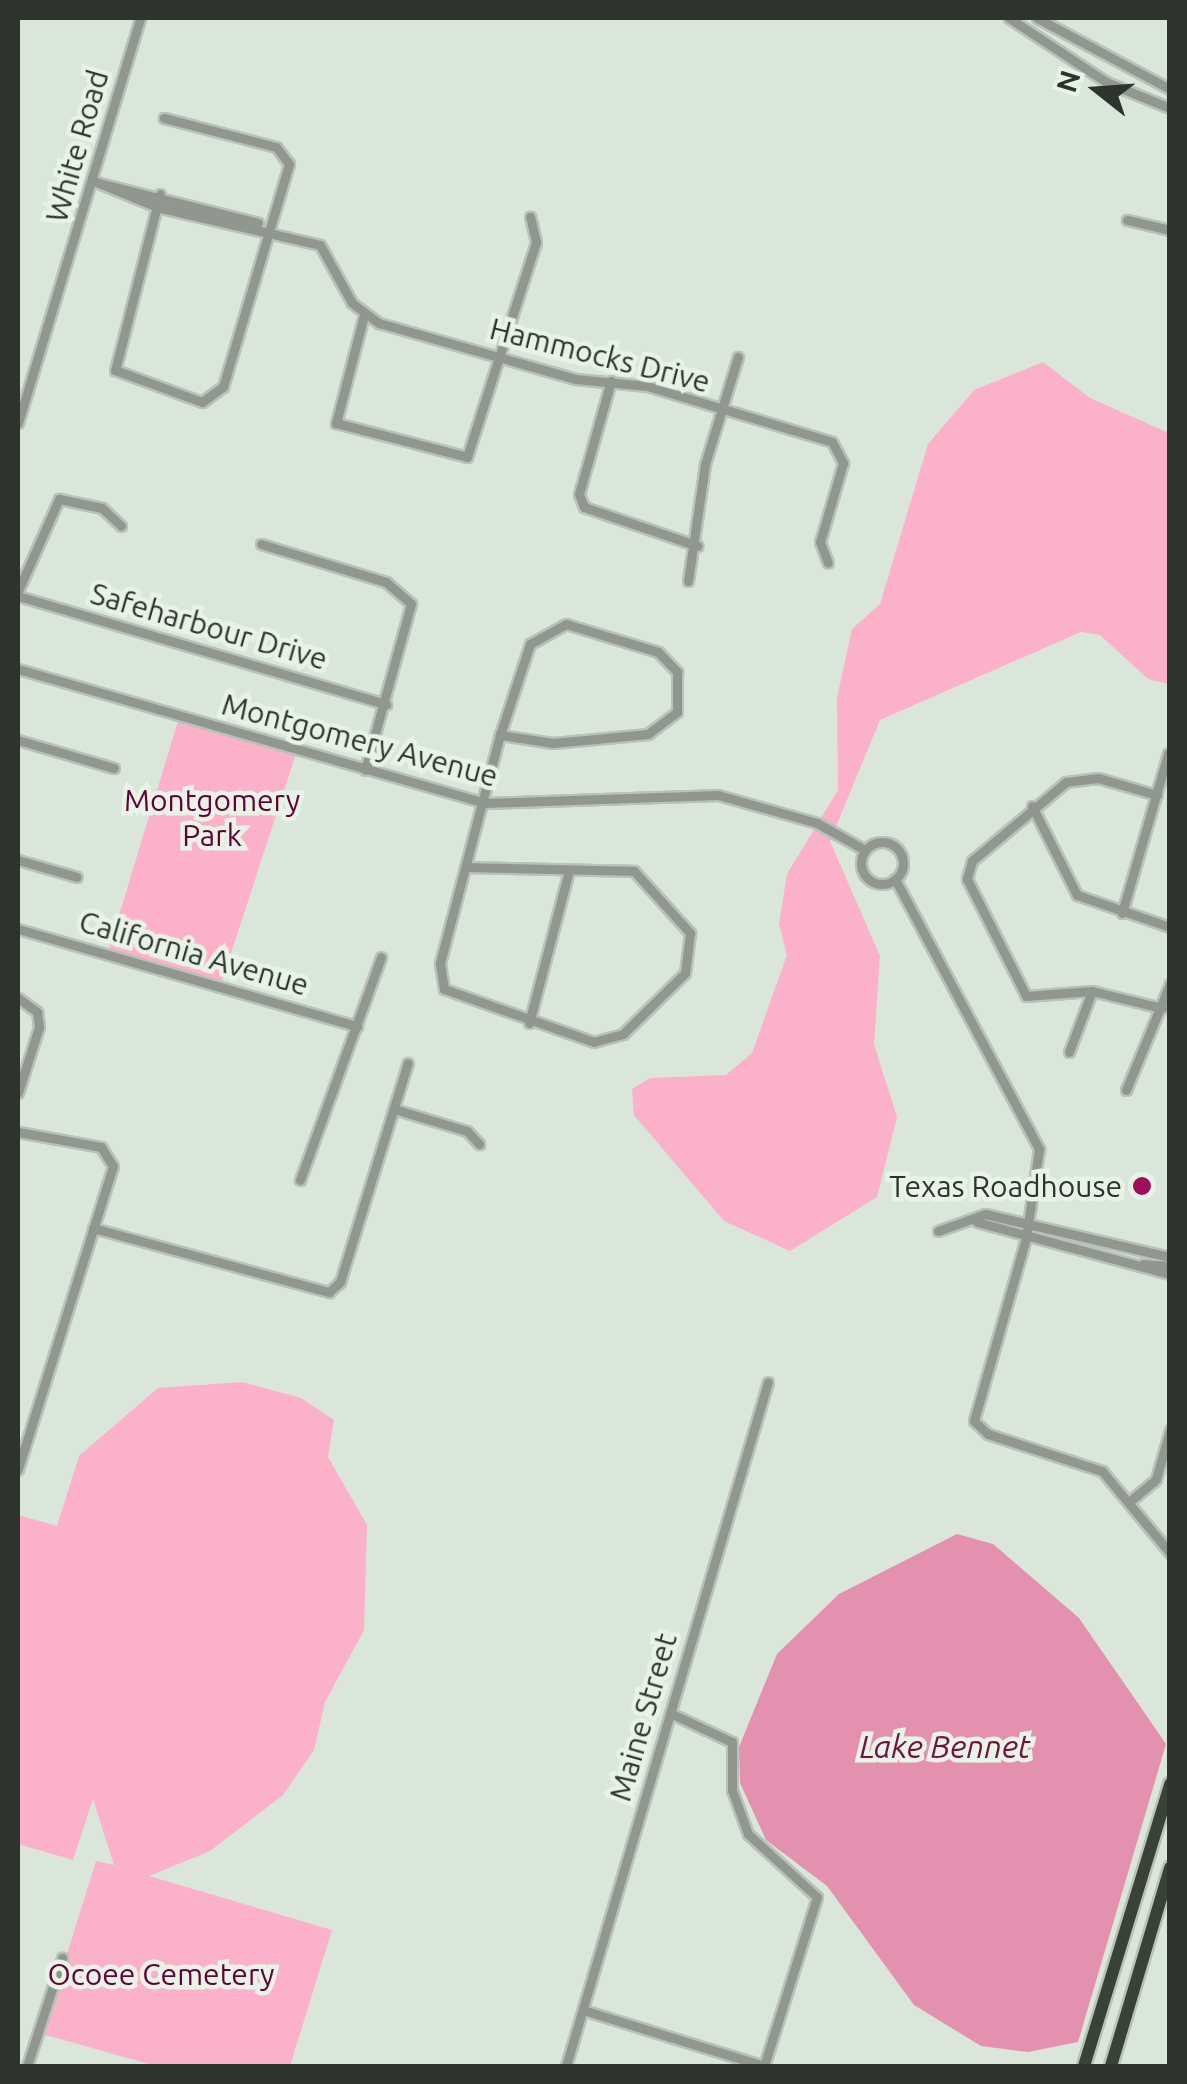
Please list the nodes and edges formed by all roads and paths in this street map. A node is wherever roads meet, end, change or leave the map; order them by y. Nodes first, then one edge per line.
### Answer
1 (140, 18) edge
2 (1009, 18) edge
3 (1037, 18) edge
4 (1170, 89) edge
5 (1170, 108) edge
6 (164, 118) dead end
7 (96, 182) junction
8 (160, 194) junction
9 (156, 207) junction
10 (530, 216) dead end
11 (1127, 220) dead end
12 (270, 228) junction
13 (1170, 230) edge
14 (364, 315) junction
15 (738, 357) dead end
16 (501, 358) junction
17 (611, 381) junction
18 (722, 412) junction
19 (18, 423) edge
20 (121, 526) dead end
21 (261, 544) dead end
22 (698, 546) junction
23 (828, 563) dead end
24 (688, 581) dead end
25 (18, 593) edge
26 (18, 669) edge
27 (386, 704) junction
28 (500, 736) junction
29 (18, 740) edge
30 (1168, 754) edge
31 (114, 768) dead end
32 (365, 770) junction
33 (1157, 795) junction
34 (486, 803) junction
35 (1032, 806) junction
36 (866, 850) junction
37 (18, 860) edge
38 (470, 867) junction
39 (568, 874) junction
40 (77, 877) dead end
41 (895, 880) junction
42 (1122, 914) junction
43 (1170, 927) edge
44 (18, 929) edge
45 (381, 958) dead end
46 (1170, 984) edge
47 (1092, 992) junction
48 (18, 998) edge
49 (1162, 1008) junction
50 (530, 1023) junction
51 (358, 1026) junction
52 (1068, 1052) dead end
53 (408, 1063) dead end
54 (1126, 1090) dead end
55 (18, 1093) edge
56 (394, 1109) junction
57 (18, 1132) edge
58 (480, 1144) dead end
59 (300, 1180) dead end
60 (977, 1222) junction
61 (1030, 1222) junction
62 (93, 1228) junction
63 (938, 1231) dead end
64 (1026, 1238) junction
65 (1170, 1256) edge
66 (1132, 1264) junction
67 (1170, 1266) edge
68 (1170, 1274) edge
69 (768, 1382) dead end
70 (1170, 1430) edge
71 (20, 1454) edge
72 (18, 1469) edge
73 (1129, 1502) junction
74 (1170, 1554) edge
75 (670, 1714) junction
76 (1170, 1784) edge
77 (1170, 1868) edge
78 (62, 1958) dead end
79 (583, 2010) junction
80 (28, 2066) edge
81 (566, 2066) edge
82 (764, 2066) edge
83 (1084, 2066) edge
84 (1111, 2066) edge

1 - 7 street, White Road
2 - 5 street
3 - 4 street
6 - 12 street
7 - 8 street
7 - 9 street
7 - 19 street, White Road
8 - 9 street
8 - 12 street
9 - 12 street
9 - 12 street
10 - 16 street
11 - 13 street
12 - 14 street
14 - 16 street, Hammocks Drive
14 - 16 street
15 - 18 street
16 - 17 street, Hammocks Drive
17 - 18 street, Hammocks Drive
17 - 22 street
18 - 22 street
18 - 23 street, Hammocks Drive
20 - 25 street
21 - 27 street
22 - 24 street
25 - 27 street, Safeharbour Drive
26 - 32 street, Montgomery Avenue
27 - 32 street
28 - 28 street
28 - 34 street
29 - 31 street
30 - 33 street
32 - 34 street, Montgomery Avenue
33 - 35 street
33 - 42 street
34 - 36 street, Montgomery Avenue
34 - 38 street
35 - 42 street
35 - 47 street
36 - 41 street
36 - 41 street, Montgomery Avenue
37 - 40 street
38 - 39 street
38 - 50 street
39 - 50 street
39 - 50 street
41 - 61 street
42 - 43 street
44 - 51 street, California Avenue
45 - 51 street
46 - 49 street
47 - 49 street
47 - 52 street
48 - 55 street
49 - 54 street
51 - 59 street
53 - 56 street
56 - 58 street
56 - 62 street
57 - 62 street
60 - 61 street
60 - 63 street
60 - 64 street
61 - 64 street
61 - 65 street
62 - 71 street
64 - 66 street
64 - 73 street
66 - 67 street
66 - 68 street
69 - 75 street, Maine Street
70 - 73 street
71 - 72 street
73 - 74 street
75 - 79 street, Maine Street
75 - 82 street
76 - 83 highway
77 - 84 highway
78 - 80 street
79 - 81 street, Maine Street
79 - 82 street

